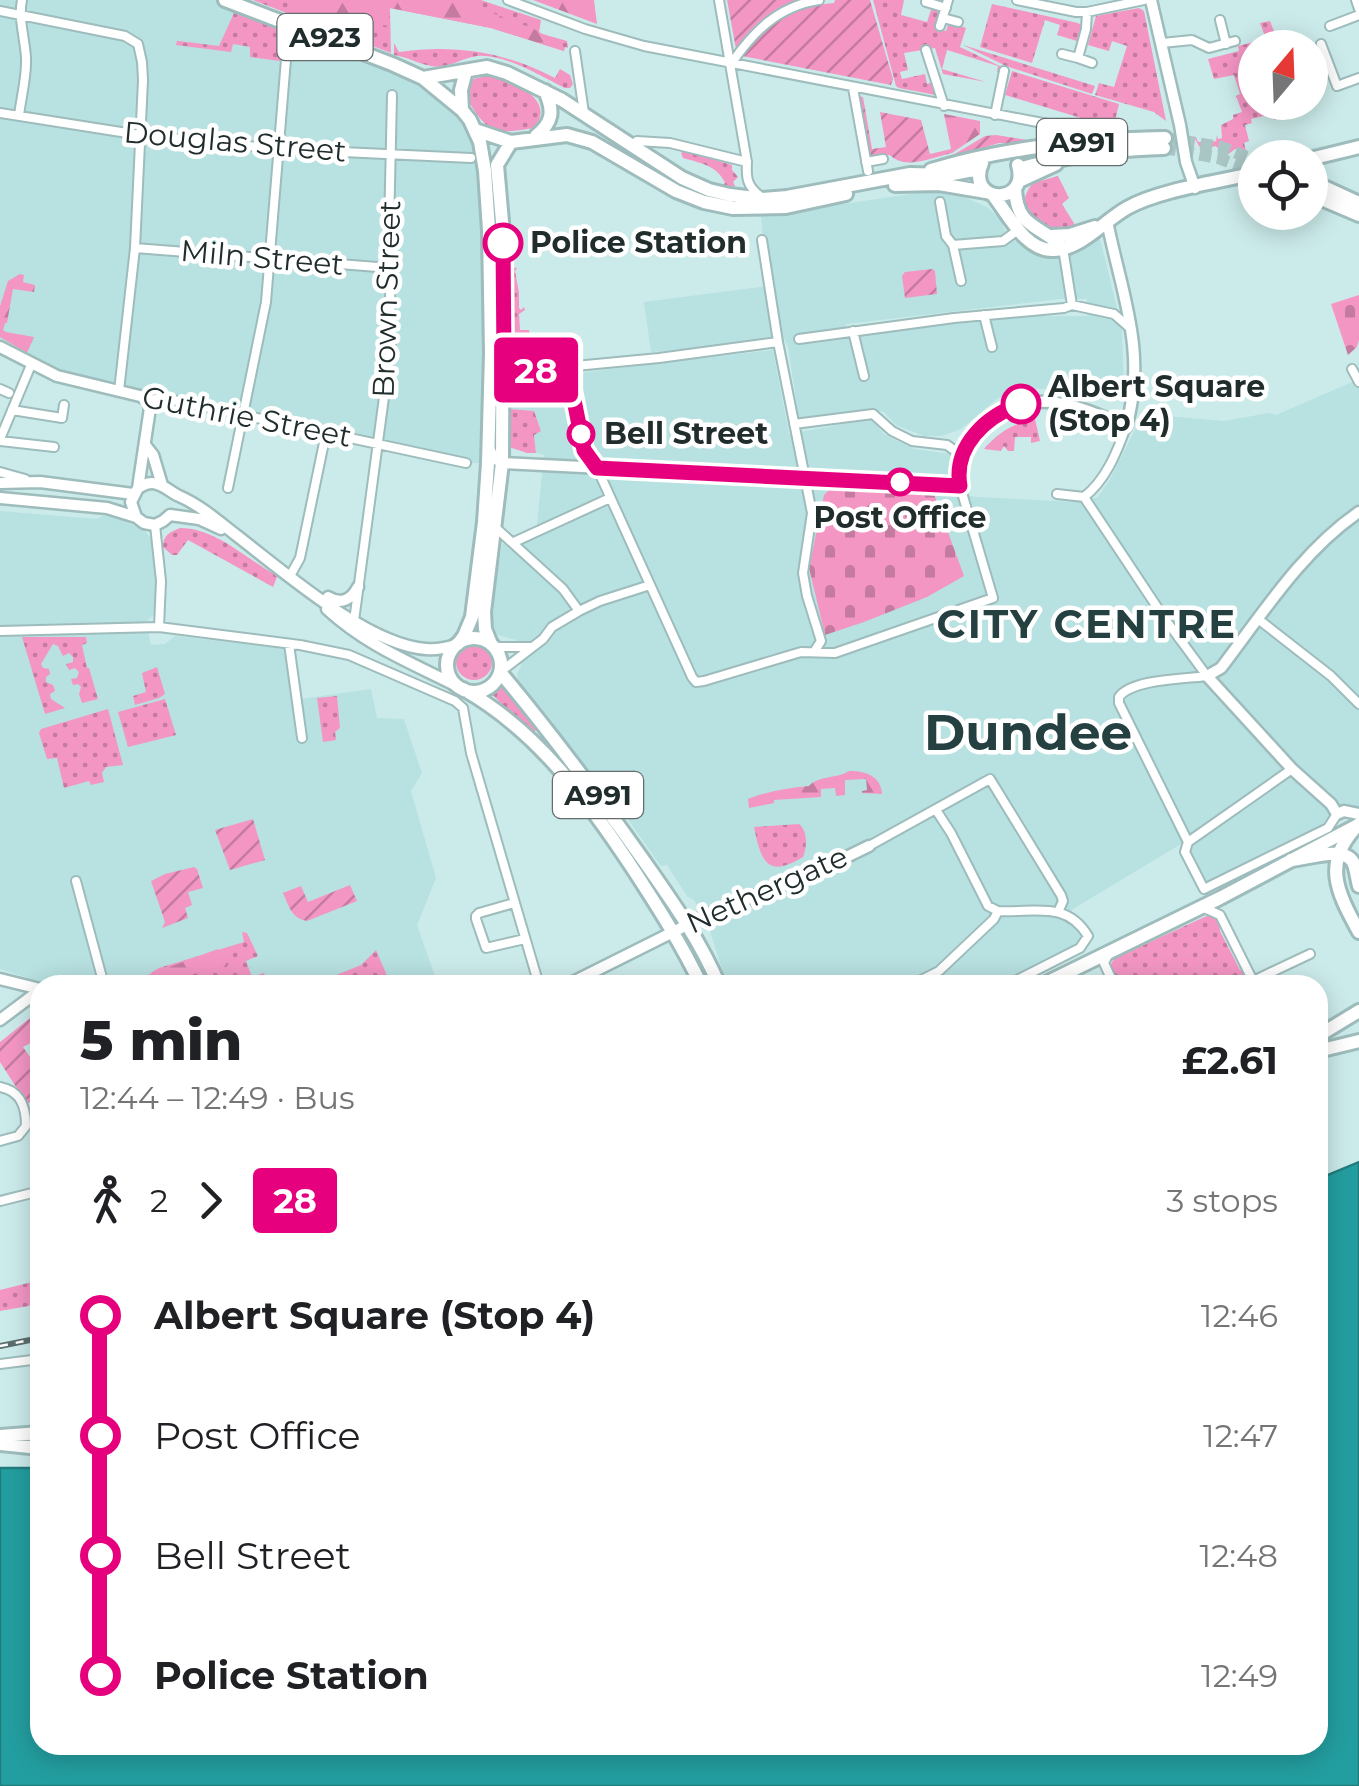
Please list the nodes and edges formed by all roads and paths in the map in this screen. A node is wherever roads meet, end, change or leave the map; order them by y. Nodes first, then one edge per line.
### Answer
1 (22, 0) edge
2 (225, 0) edge
3 (508, 0) edge
4 (720, 0) edge
5 (819, 0) edge
6 (1017, 0) edge
7 (1147, 0) edge
8 (1356, 0) edge
9 (926, 2) edge
10 (0, 11) edge
11 (1086, 12) junction
12 (1359, 12) edge
13 (944, 13) edge
14 (19, 14) junction
15 (1220, 20) dead end
16 (958, 22) dead end
17 (288, 23) junction
18 (1330, 26) dead end
19 (1162, 43) junction
20 (926, 50) dead end
21 (575, 51) dead end
22 (1062, 54) dead end
23 (1078, 58) junction
24 (1092, 63) dead end
25 (730, 64) junction
26 (1328, 64) edge
27 (1004, 71) dead end
28 (466, 72) junction
29 (423, 78) junction
30 (1359, 78) edge
31 (580, 87) junction
32 (853, 88) junction
33 (545, 91) junction
34 (392, 95) dead end
35 (562, 100) junction
36 (944, 106) junction
37 (462, 110) junction
38 (584, 113) junction
39 (0, 114) edge
40 (994, 115) junction
41 (19, 116) junction
42 (1036, 122) junction
43 (1053, 125) dead end
44 (475, 130) junction
45 (140, 135) junction
46 (1035, 136) dead end
47 (535, 138) junction
48 (637, 141) dead end
49 (511, 142) junction
50 (1359, 147) edge
51 (278, 149) junction
52 (391, 154) junction
53 (1328, 155) edge
54 (471, 158) dead end
55 (883, 159) dead end
56 (988, 160) junction
57 (747, 162) junction
58 (1238, 176) edge
59 (746, 177) junction
60 (1018, 180) junction
61 (1190, 189) junction
62 (990, 193) junction
63 (730, 195) junction
64 (763, 199) junction
65 (1359, 203) edge
66 (943, 204) dead end
67 (1359, 215) edge
68 (1102, 224) junction
69 (1018, 230) junction
70 (1047, 235) junction
71 (762, 240) dead end
72 (953, 244) junction
73 (135, 248) junction
74 (1063, 248) junction
75 (270, 257) junction
76 (390, 268) junction
77 (961, 281) dead end
78 (1072, 305) junction
79 (1130, 312) junction
80 (1114, 314) junction
81 (984, 315) junction
82 (853, 332) junction
83 (1132, 332) junction
84 (799, 339) dead end
85 (778, 342) junction
86 (0, 347) edge
87 (992, 348) dead end
88 (498, 358) junction
89 (31, 365) junction
90 (582, 365) junction
91 (1356, 365) edge
92 (550, 369) junction
93 (864, 376) dead end
94 (1359, 382) edge
95 (571, 385) junction
96 (119, 391) junction
97 (147, 400) junction
98 (64, 405) dead end
99 (12, 410) junction
100 (243, 415) junction
101 (794, 424) junction
102 (1126, 427) junction
103 (326, 433) junction
104 (0, 440) edge
105 (379, 444) junction
106 (146, 446) junction
107 (54, 447) dead end
108 (489, 447) junction
109 (584, 450) junction
110 (961, 455) junction
111 (466, 463) dead end
112 (502, 463) junction
113 (572, 467) junction
114 (597, 468) junction
115 (0, 472) edge
116 (805, 477) junction
117 (40, 482) junction
118 (0, 483) edge
119 (960, 486) junction
120 (165, 488) junction
121 (228, 488) dead end
122 (136, 491) junction
123 (1057, 494) dead end
124 (1084, 497) junction
125 (0, 498) edge
126 (610, 498) junction
127 (1359, 512) edge
128 (170, 515) junction
129 (136, 517) junction
130 (155, 524) junction
131 (496, 528) junction
132 (236, 535) junction
133 (514, 542) junction
134 (295, 580) junction
135 (650, 585) junction
136 (358, 586) junction
137 (580, 610) junction
138 (1258, 620) junction
139 (354, 621) junction
140 (159, 626) junction
141 (0, 630) edge
142 (289, 644) junction
143 (457, 644) junction
144 (492, 645) junction
145 (530, 647) junction
146 (814, 652) junction
147 (500, 672) junction
148 (1206, 676) junction
149 (461, 688) junction
150 (1359, 704) edge
151 (302, 738) dead end
152 (1292, 769) junction
153 (936, 810) junction
154 (1337, 814) junction
155 (1359, 814) edge
156 (1359, 824) edge
157 (869, 846) joint
158 (1186, 847) junction
159 (1339, 853) junction
160 (1290, 860) junction
161 (76, 881) dead end
162 (1359, 886) edge
163 (514, 903) junction
164 (1202, 906) junction
165 (1059, 910) junction
166 (998, 911) junction
167 (704, 916) junction
168 (688, 924) junction
169 (674, 931) junction
170 (1359, 932) edge
171 (525, 939) junction
172 (698, 940) junction
173 (1109, 952) junction
174 (1310, 954) dead end
175 (935, 974) edge
176 (101, 975) edge
177 (537, 975) edge
178 (587, 975) edge
179 (696, 975) edge
180 (714, 975) edge
181 (1027, 975) edge
182 (1062, 975) edge
183 (1109, 975) edge
184 (1250, 975) edge
185 (1269, 975) edge
186 (0, 979) edge
187 (30, 986) edge
188 (30, 997) edge
189 (1359, 1014) edge
190 (0, 1020) edge
191 (1328, 1030) edge
192 (1359, 1041) edge
193 (1328, 1048) edge
194 (0, 1087) edge
195 (0, 1141) edge
196 (30, 1194) edge
197 (0, 1201) edge
198 (30, 1360) edge
199 (0, 1364) edge
200 (30, 1435) edge
201 (0, 1440) edge
202 (30, 1446) edge

1 - 14 street
2 - 17 main road, A923
3 - 25 street
4 - 25 street
5 - 25 street
6 - 11 street
7 - 11 street
7 - 19 street
8 - 12 street
9 - 13 street
10 - 14 street
11 - 23 street
12 - 18 street
13 - 16 street
14 - 41 street
14 - 45 street
15 - 19 street
17 - 29 main road, A923
17 - 51 street
19 - 61 street
20 - 36 street
21 - 31 street
22 - 23 street
23 - 24 street
25 - 32 street
25 - 57 street
26 - 30 street
27 - 40 street
28 - 29 main road
28 - 33 main road, A991
28 - 37 main road
29 - 37 main road, A923
31 - 35 street
31 - 38 street
32 - 36 street
32 - 55 street
33 - 35 main road, A991
33 - 47 main road
34 - 52 street, Brown Street
35 - 38 main road, A991
36 - 40 street
37 - 44 main road
38 - 63 main road, A991
39 - 41 street, Douglas Street
40 - 42 street
41 - 45 street, Douglas Street
42 - 43 street
42 - 46 street
44 - 49 main road, A991
44 - 88 main road
45 - 51 street, Douglas Street
45 - 73 street
47 - 49 main road, A991
47 - 62 main road, A991
48 - 57 street
49 - 88 main road
50 - 53 main road
51 - 52 street, Douglas Street
51 - 75 street
52 - 54 street, Douglas Street
52 - 76 street, Brown Street
56 - 60 main road, A991
56 - 60 main road, A991
56 - 62 main road
56 - 64 main road, A991
57 - 59 street
58 - 61 main road
59 - 63 street
59 - 64 street
60 - 62 main road, A991
60 - 70 main road
61 - 68 main road
62 - 69 main road
63 - 64 main road, A991
65 - 67 main road
66 - 72 street
68 - 70 main road
68 - 74 main road
68 - 79 street
69 - 72 street
69 - 74 main road
70 - 74 main road
71 - 85 street
72 - 77 street
73 - 75 street, Miln Street
73 - 96 street
74 - 78 street
75 - 76 street, Miln Street
75 - 100 street
76 - 105 street, Brown Street
78 - 80 street
78 - 81 street
79 - 80 street
79 - 83 street
80 - 83 street
81 - 82 street
81 - 87 street
82 - 84 street
82 - 93 street
83 - 102 street
85 - 90 street
85 - 101 street
86 - 89 street, Guthrie Street
88 - 92 street
88 - 108 main road
88 - 112 main road
89 - 96 street, Guthrie Street
89 - 99 street
90 - 92 street
90 - 95 street
91 - 94 street
92 - 95 street
95 - 109 street
96 - 97 street, Guthrie Street
97 - 100 street, Guthrie Street
97 - 106 street
98 - 99 street
99 - 104 street
100 - 103 street, Guthrie Street
100 - 121 street
101 - 110 street
101 - 116 street
102 - 110 street
102 - 124 street
103 - 105 street, Guthrie Street
103 - 134 street
104 - 107 street
105 - 111 street, Guthrie Street
105 - 136 street, Brown Street
106 - 120 street
106 - 122 street
108 - 112 street
108 - 143 main road
109 - 113 street
109 - 114 street
110 - 119 street
112 - 113 street
112 - 131 main road
113 - 114 street
114 - 116 street
114 - 126 street
115 - 117 street
116 - 119 street
116 - 146 street
117 - 118 street
117 - 122 street
119 - 146 street
120 - 122 street
120 - 128 street
120 - 132 street
122 - 129 street
123 - 124 street
124 - 148 street
125 - 129 street
126 - 133 street
126 - 135 street
127 - 138 street
128 - 130 street
128 - 132 street
129 - 130 street
130 - 140 street
131 - 133 street
131 - 144 main road
132 - 134 street
133 - 137 street
134 - 136 street
134 - 139 street
134 - 149 street
135 - 137 street
135 - 146 street
136 - 139 street, Brown Street
137 - 145 street
138 - 148 street
138 - 150 street
139 - 143 street
140 - 141 street
140 - 142 street
142 - 151 street
142 - 163 street
143 - 144 main road
143 - 149 main road
144 - 145 street
144 - 147 main road
145 - 147 street
147 - 149 main road
147 - 168 main road, A991
148 - 152 street
148 - 158 street
149 - 169 main road, A991
152 - 154 street
152 - 158 street
153 - 157 street, Nethergate
153 - 165 street, Nethergate
153 - 166 street
154 - 155 street
154 - 158 street
156 - 159 main road
156 - 160 main road
157 - 167 street, Nethergate
159 - 160 main road
159 - 162 main road
159 - 170 main road
160 - 164 main road
161 - 176 street
163 - 171 street
163 - 171 street
164 - 173 main road
164 - 184 street
165 - 166 street
165 - 181 street
166 - 175 street
167 - 168 street, Nethergate
167 - 172 street
168 - 169 street, Nethergate
168 - 172 main road, A991
169 - 178 street, Nethergate
169 - 179 main road, A991
171 - 177 street
172 - 180 main road, A991
173 - 182 main road
173 - 183 street
174 - 185 street
186 - 187 street
188 - 190 street
189 - 191 main road
192 - 193 main road
194 - 195 street
196 - 197 street
198 - 199 street
200 - 201 main road
201 - 202 main road

